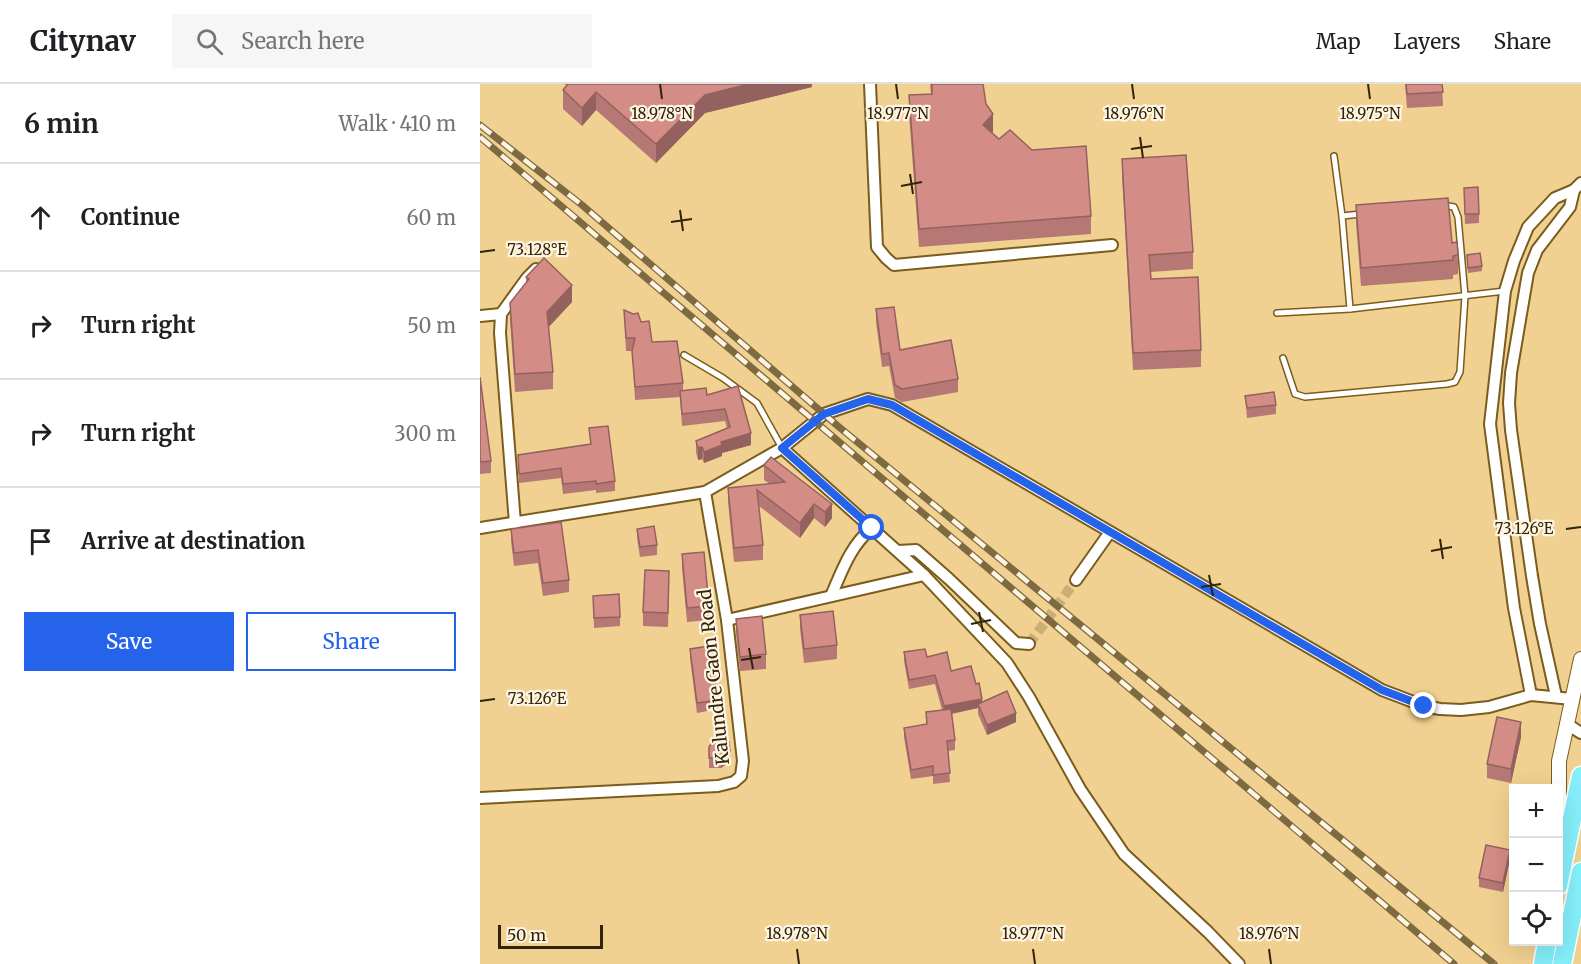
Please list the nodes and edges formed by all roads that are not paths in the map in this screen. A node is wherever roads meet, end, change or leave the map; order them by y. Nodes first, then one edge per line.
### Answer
1 (870, 84) edge
2 (1334, 156) dead end
3 (1578, 186) edge
4 (1431, 206) edge
5 (1364, 213) edge
6 (1342, 216) junction
7 (1112, 245) dead end
8 (545, 260) edge
9 (1506, 291) junction
10 (1465, 296) junction
11 (1350, 309) junction
12 (1277, 313) dead end
13 (501, 314) junction
14 (480, 316) edge
15 (684, 355) dead end
16 (1283, 358) dead end
17 (782, 448) junction
18 (705, 492) junction
19 (515, 522) junction
20 (480, 528) edge
21 (872, 528) junction
22 (1110, 532) junction
23 (898, 551) junction
24 (924, 575) junction
25 (1076, 580) tunnel mouth
26 (831, 596) junction
27 (727, 620) junction
28 (1029, 644) dead end
29 (1581, 659) edge
30 (1531, 695) junction
31 (1556, 696) junction
32 (1572, 699) junction
33 (1567, 724) junction
34 (1581, 733) edge
35 (1581, 776) edge
36 (480, 798) edge
37 (1566, 850) junction
38 (1563, 864) edge
39 (1581, 872) edge
40 (1546, 946) edge
41 (1239, 964) edge
42 (1543, 964) edge
43 (1562, 964) edge

1 - 7 street
2 - 6 lane
3 - 9 street
3 - 31 street
4 - 10 lane
5 - 6 lane
6 - 11 lane
8 - 13 street
9 - 10 lane
9 - 30 street
10 - 11 lane
10 - 16 lane
11 - 12 lane
13 - 14 street
13 - 19 street
15 - 17 lane
17 - 18 street
17 - 21 street
17 - 22 street
18 - 19 street
18 - 27 street, Kalundre Gaon Road
19 - 20 street
21 - 23 street
21 - 26 street
22 - 25 street
22 - 30 street
23 - 24 street
23 - 28 street
24 - 26 street
24 - 41 street
26 - 27 street
27 - 36 street, Kalundre Gaon Road
29 - 32 street
30 - 31 street
31 - 32 street
32 - 33 street
33 - 34 street
33 - 37 street
35 - 37 highway
37 - 38 highway
39 - 43 highway
40 - 42 highway

